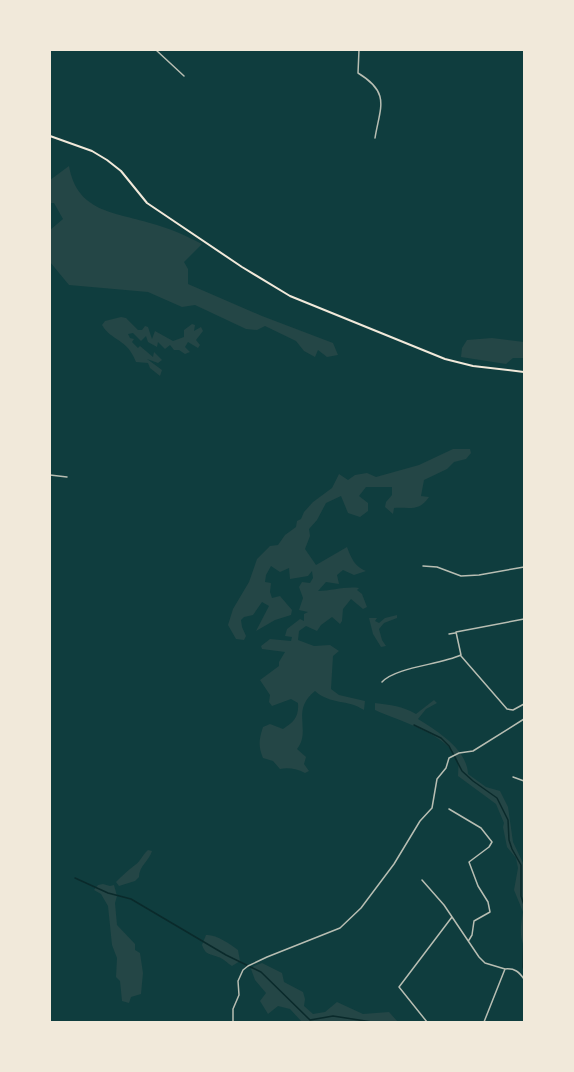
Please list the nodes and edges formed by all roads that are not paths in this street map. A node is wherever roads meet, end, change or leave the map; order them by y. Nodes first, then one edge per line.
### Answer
1 (156, 50) edge
2 (359, 50) edge
3 (184, 76) dead end
4 (50, 136) edge
5 (375, 138) dead end
6 (525, 372) edge
7 (50, 475) edge
8 (67, 477) dead end
9 (423, 566) dead end
10 (525, 567) edge
11 (525, 619) edge
12 (456, 632) junction
13 (449, 634) dead end
14 (461, 656) junction
15 (382, 682) dead end
16 (525, 704) edge
17 (525, 719) edge
18 (513, 777) dead end
19 (525, 781) edge
20 (449, 809) dead end
21 (422, 880) dead end
22 (452, 917) junction
23 (469, 940) junction
24 (505, 969) junction
25 (525, 980) edge
26 (233, 1023) edge
27 (427, 1023) edge
28 (484, 1023) edge

1 - 3 street
2 - 5 street
4 - 6 main road
7 - 8 street
9 - 10 street
11 - 12 street
12 - 13 street
12 - 14 street
14 - 15 street
14 - 16 street
17 - 26 street
18 - 19 street
20 - 23 street
21 - 22 street
22 - 23 street
22 - 27 street
23 - 24 street
24 - 25 street
24 - 28 street

